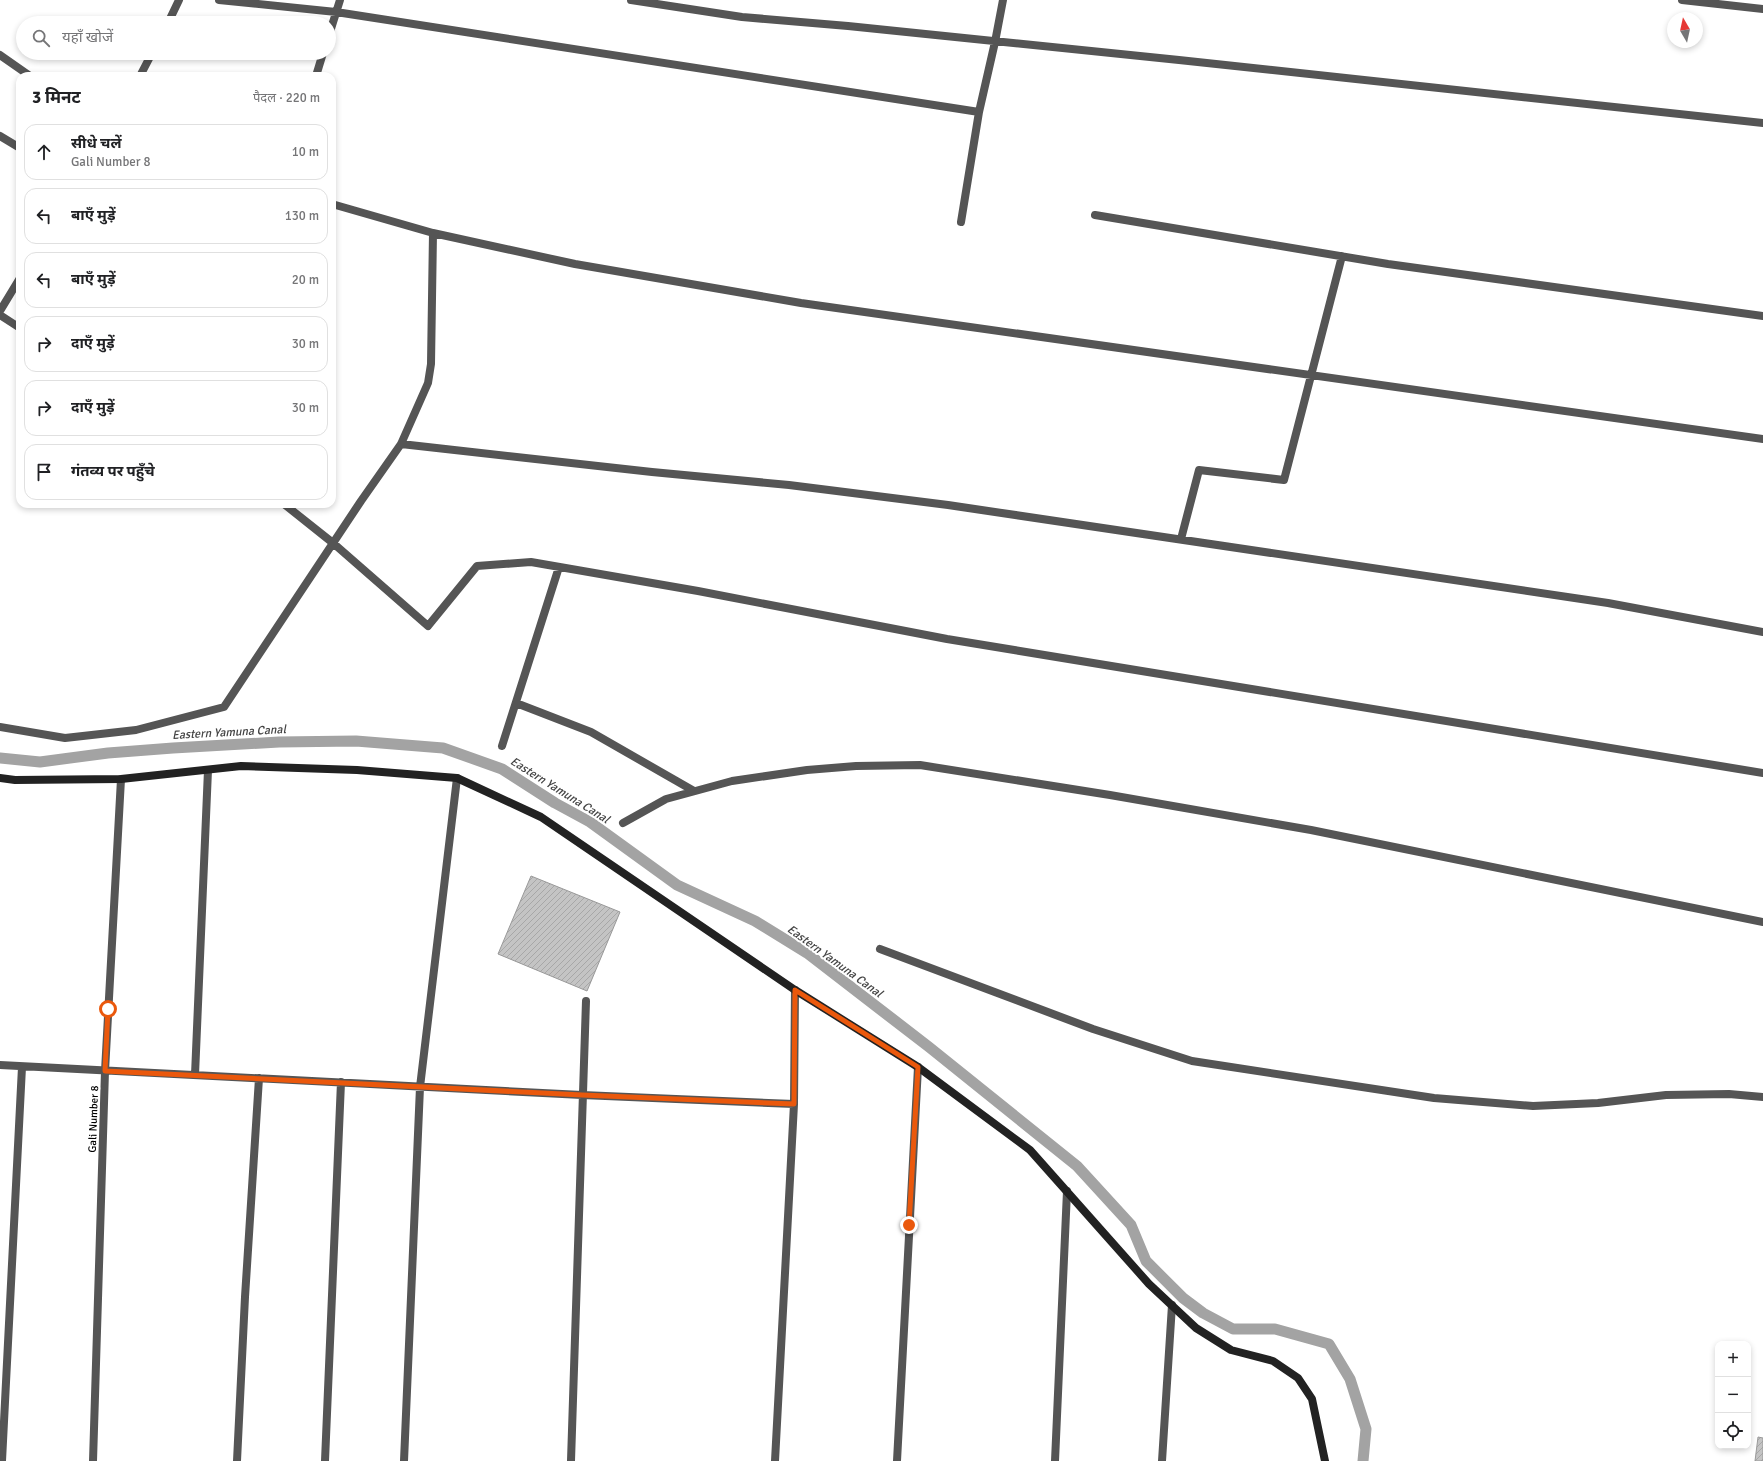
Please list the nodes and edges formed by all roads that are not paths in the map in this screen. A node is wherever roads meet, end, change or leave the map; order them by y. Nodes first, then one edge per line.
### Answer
1 (179, 0) edge
2 (219, 0) edge
3 (340, 0) edge
4 (631, 0) edge
5 (1003, 0) edge
6 (1682, 0) edge
7 (1719, 2) edge
8 (1763, 9) edge
9 (336, 12) junction
10 (171, 16) edge
11 (335, 16) edge
12 (995, 42) junction
13 (0, 55) edge
14 (148, 60) edge
15 (321, 60) edge
16 (24, 72) edge
17 (142, 72) edge
18 (317, 72) edge
19 (979, 112) junction
20 (1763, 123) edge
21 (0, 136) edge
22 (16, 146) edge
23 (336, 205) edge
24 (1095, 215) dead end
25 (961, 222) dead end
26 (433, 233) junction
27 (1342, 256) junction
28 (16, 285) edge
29 (0, 311) edge
30 (0, 315) edge
31 (1763, 316) edge
32 (16, 325) edge
33 (1311, 375) junction
34 (1763, 439) edge
35 (401, 444) junction
36 (289, 508) edge
37 (1181, 539) junction
38 (333, 543) junction
39 (559, 567) junction
40 (1763, 632) edge
41 (516, 703) junction
42 (0, 727) edge
43 (502, 746) dead end
44 (208, 770) junction
45 (1763, 773) edge
46 (0, 778) edge
47 (457, 778) junction
48 (120, 779) junction
49 (694, 791) junction
50 (623, 823) dead end
51 (1763, 922) edge
52 (880, 948) dead end
53 (795, 990) junction
54 (586, 1001) dead end
55 (0, 1065) edge
56 (22, 1067) junction
57 (918, 1067) junction
58 (105, 1071) junction
59 (195, 1075) junction
60 (259, 1078) junction
61 (341, 1082) junction
62 (420, 1087) junction
63 (582, 1095) junction
64 (1763, 1097) edge
65 (794, 1104) junction
66 (1067, 1191) junction
67 (1172, 1305) junction
68 (2, 1461) edge
69 (93, 1461) edge
70 (237, 1461) edge
71 (325, 1461) edge
72 (404, 1461) edge
73 (571, 1461) edge
74 (775, 1461) edge
75 (897, 1461) edge
76 (1055, 1461) edge
77 (1162, 1461) edge
78 (1325, 1461) edge

1 - 10 street
2 - 9 street
3 - 9 street
4 - 12 street
5 - 12 street
6 - 7 street
7 - 8 street
9 - 11 street
9 - 19 street
12 - 19 street
12 - 20 street
13 - 16 street
14 - 17 street
15 - 18 street
19 - 25 street
21 - 22 street
23 - 26 street
24 - 27 street
26 - 33 street
26 - 35 street
27 - 31 street
27 - 33 street
28 - 29 street
30 - 32 street
33 - 34 street
33 - 37 street
35 - 37 street
35 - 38 street
36 - 38 street
37 - 40 street
38 - 39 street
38 - 42 street
39 - 41 street
39 - 45 street
41 - 43 street
41 - 49 street
44 - 47 street
44 - 48 street
44 - 59 street
46 - 48 street
47 - 53 street
47 - 62 street
48 - 58 street, Gali Number 8
49 - 50 street
49 - 51 street
52 - 64 street
53 - 57 street
53 - 65 street
54 - 63 street
55 - 56 street
56 - 58 street
56 - 68 street
57 - 66 street
57 - 75 street
58 - 59 street
58 - 69 street, Gali Number 8
59 - 60 street
60 - 61 street
60 - 70 street
61 - 62 street
61 - 71 street
62 - 63 street
62 - 72 street
63 - 65 street
63 - 73 street
65 - 74 street
66 - 67 street
66 - 76 street
67 - 77 street
67 - 78 street

